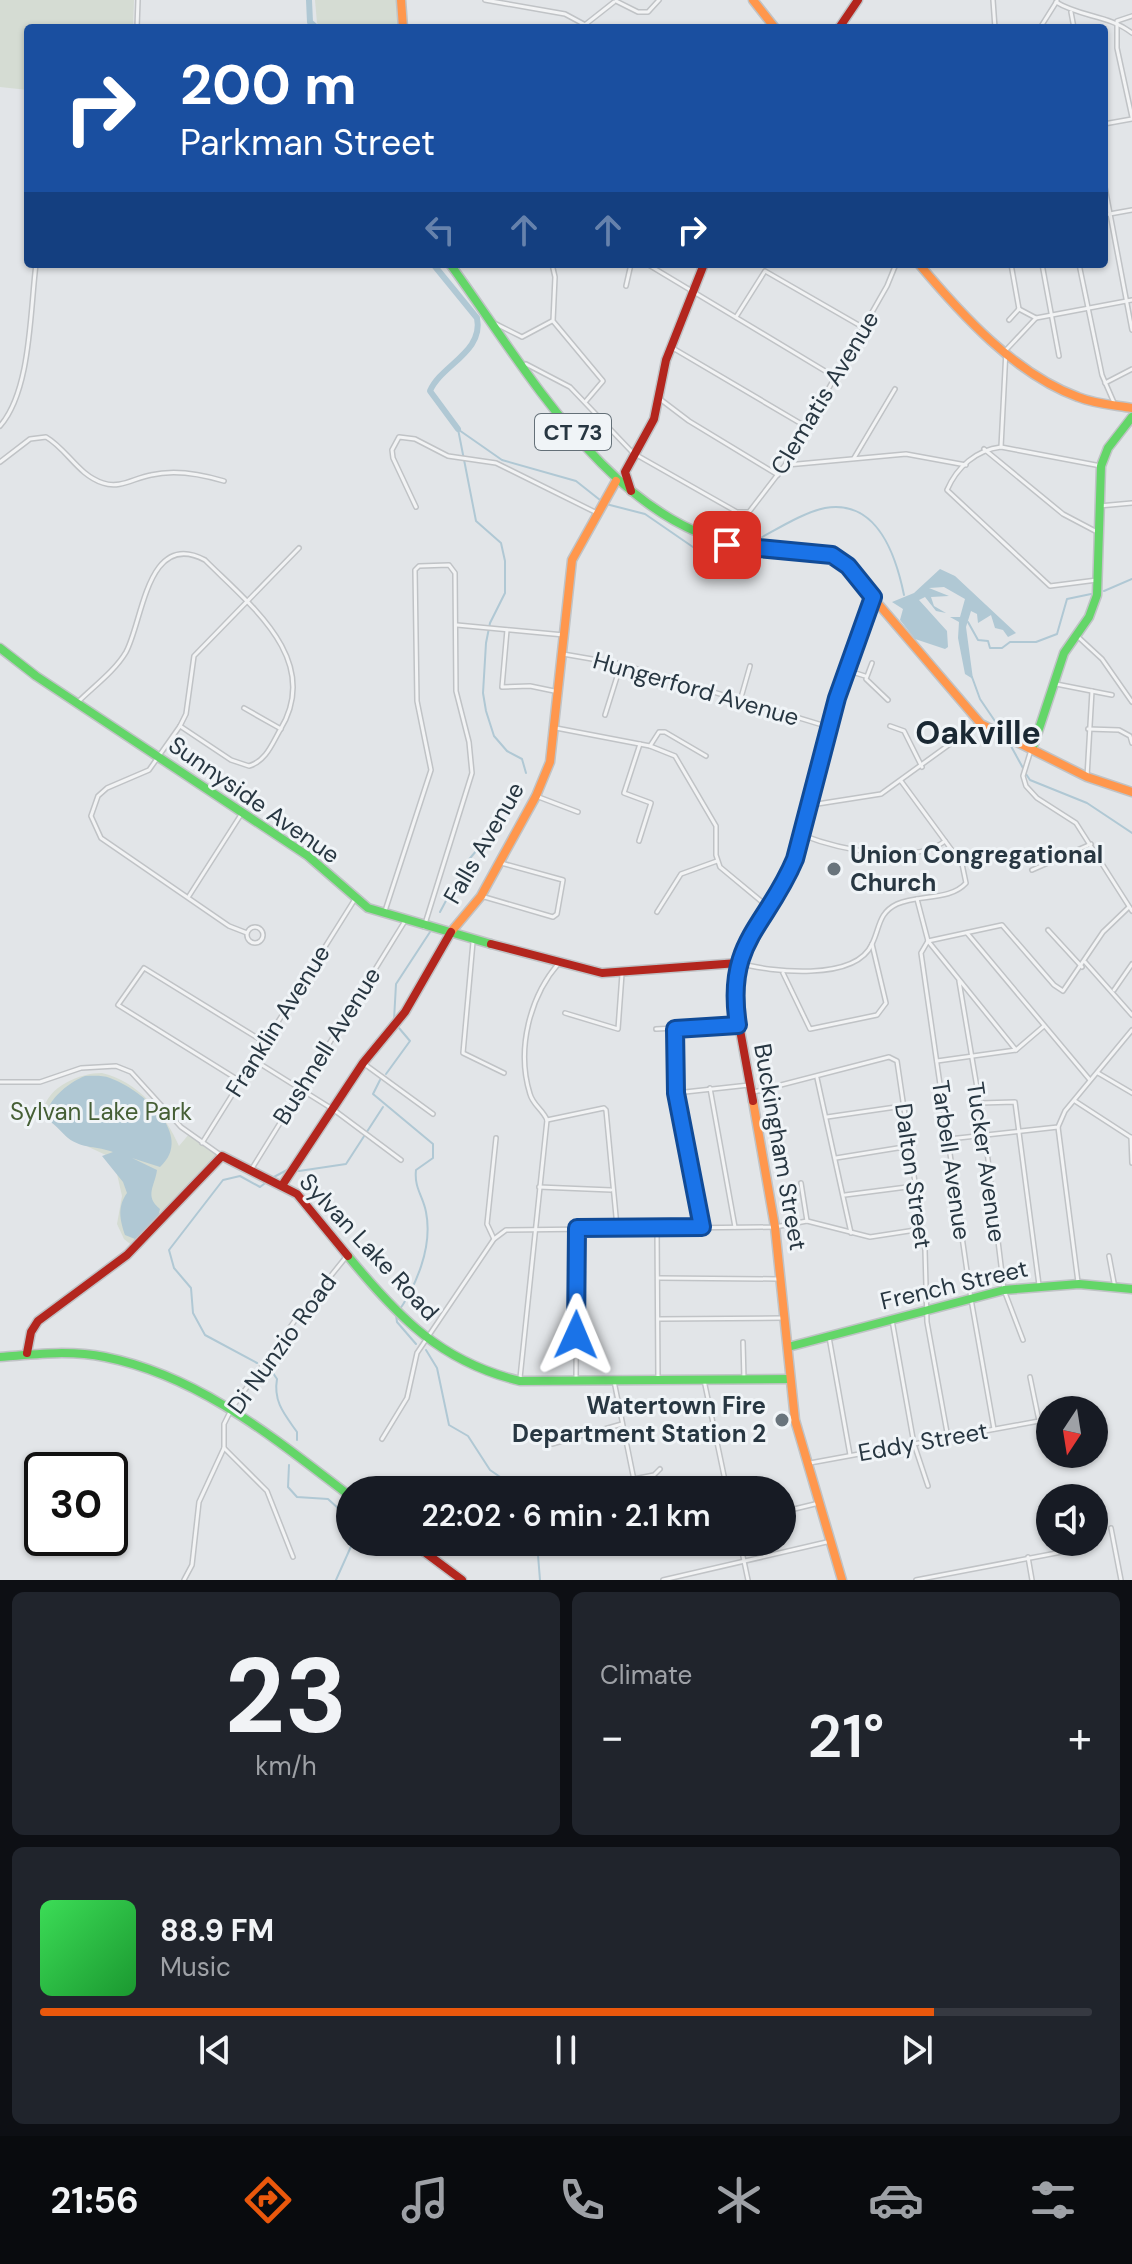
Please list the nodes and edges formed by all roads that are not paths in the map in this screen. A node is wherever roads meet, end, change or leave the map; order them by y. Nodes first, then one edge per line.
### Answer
1 (138, 0) edge
2 (401, 0) edge
3 (485, 0) edge
4 (616, 0) edge
5 (659, 0) edge
6 (753, 0) edge
7 (858, 0) edge
8 (993, 0) edge
9 (1056, 1) edge
10 (1071, 12) junction
11 (1132, 16) edge
12 (1117, 21) junction
13 (137, 24) edge
14 (403, 24) edge
15 (582, 24) edge
16 (588, 24) edge
17 (772, 24) edge
18 (842, 24) edge
19 (995, 24) edge
20 (1042, 24) edge
21 (1073, 24) edge
22 (1132, 33) edge
23 (1132, 118) edge
24 (1108, 123) edge
25 (1108, 203) edge
26 (1132, 210) edge
27 (1110, 214) junction
28 (36, 268) edge
29 (453, 268) edge
30 (553, 268) edge
31 (630, 268) edge
32 (653, 268) edge
33 (703, 268) edge
34 (894, 268) edge
35 (923, 268) edge
36 (1012, 268) edge
37 (1043, 268) edge
38 (1080, 268) edge
39 (626, 286) dead end
40 (695, 294) junction
41 (1132, 300) edge
42 (1126, 301) junction
43 (1019, 309) junction
44 (1089, 309) junction
45 (1051, 314) junction
46 (736, 318) junction
47 (1036, 318) junction
48 (1009, 320) dead end
49 (553, 321) junction
50 (493, 326) junction
51 (864, 328) junction
52 (1132, 330) edge
53 (671, 347) junction
54 (1006, 350) junction
55 (1059, 356) dead end
56 (522, 363) junction
57 (1132, 369) edge
58 (835, 377) junction
59 (1105, 383) junction
60 (895, 389) dead end
61 (658, 397) junction
62 (585, 402) junction
63 (1124, 407) edge
64 (1130, 419) edge
65 (0, 426) edge
66 (807, 427) junction
67 (1001, 447) junction
68 (984, 449) junction
69 (633, 453) junction
70 (854, 458) junction
71 (0, 462) edge
72 (785, 465) junction
73 (966, 465) junction
74 (1101, 466) junction
75 (778, 475) junction
76 (224, 481) dead end
77 (616, 481) junction
78 (633, 495) junction
79 (1132, 503) edge
80 (1099, 506) junction
81 (416, 507) dead end
82 (598, 511) junction
83 (1099, 533) junction
84 (299, 548) dead end
85 (1099, 580) junction
86 (873, 597) junction
87 (246, 602) junction
88 (457, 625) junction
89 (507, 630) junction
90 (564, 635) junction
91 (1076, 635) junction
92 (0, 648) edge
93 (563, 654) junction
94 (872, 663) dead end
95 (621, 664) junction
96 (750, 666) dead end
97 (846, 670) junction
98 (866, 676) junction
99 (1053, 683) junction
100 (1092, 691) junction
101 (559, 692) junction
102 (1112, 695) dead end
103 (888, 700) dead end
104 (740, 701) junction
105 (1132, 702) edge
106 (76, 703) junction
107 (244, 708) dead end
108 (605, 715) dead end
109 (979, 723) junction
110 (180, 726) junction
111 (890, 726) dead end
112 (829, 727) junction
113 (556, 728) junction
114 (281, 729) junction
115 (1088, 729) junction
116 (1132, 743) edge
117 (640, 744) junction
118 (650, 746) junction
119 (1033, 747) junction
120 (706, 756) dead end
121 (158, 757) junction
122 (922, 767) junction
123 (1087, 777) junction
124 (901, 781) junction
125 (1132, 792) edge
126 (536, 796) junction
127 (809, 805) junction
128 (578, 812) dead end
129 (242, 813) junction
130 (801, 835) junction
131 (639, 841) dead end
132 (945, 841) junction
133 (1091, 844) junction
134 (717, 861) junction
135 (497, 862) junction
136 (1032, 870) dead end
137 (189, 896) junction
138 (481, 896) junction
139 (355, 899) junction
140 (917, 899) junction
141 (768, 907) junction
142 (1130, 909) edge
143 (657, 912) dead end
144 (384, 914) junction
145 (405, 921) junction
146 (424, 927) junction
147 (1048, 930) dead end
148 (247, 933) dead end
149 (453, 933) junction
150 (967, 933) junction
151 (474, 938) junction
152 (928, 941) junction
153 (872, 944) junction
154 (561, 960) junction
155 (1085, 962) junction
156 (738, 963) junction
157 (1132, 964) edge
158 (1082, 967) junction
159 (783, 973) junction
160 (622, 974) junction
161 (959, 981) junction
162 (1113, 992) junction
163 (565, 1013) dead end
164 (1132, 1015) edge
165 (738, 1025) junction
166 (1044, 1026) junction
167 (656, 1029) dead end
168 (675, 1029) junction
169 (1132, 1030) edge
170 (264, 1042) junction
171 (1016, 1050) junction
172 (971, 1058) junction
173 (254, 1060) junction
174 (937, 1061) junction
175 (363, 1063) junction
176 (504, 1073) dead end
177 (1098, 1073) junction
178 (817, 1078) junction
179 (240, 1081) junction
180 (1091, 1081) junction
181 (0, 1082) edge
182 (710, 1088) junction
183 (301, 1089) junction
184 (750, 1089) junction
185 (676, 1093) junction
186 (1132, 1093) edge
187 (1075, 1101) junction
188 (979, 1103) junction
189 (903, 1106) junction
190 (334, 1110) junction
191 (433, 1114) dead end
192 (827, 1117) junction
193 (547, 1120) junction
194 (1058, 1127) junction
195 (1019, 1132) junction
196 (985, 1135) junction
197 (496, 1138) dead end
198 (1131, 1138) edge
199 (948, 1140) junction
200 (202, 1143) junction
201 (910, 1146) junction
202 (222, 1156) junction
203 (836, 1158) junction
204 (401, 1160) dead end
205 (1132, 1163) edge
206 (250, 1171) junction
207 (801, 1183) dead end
208 (283, 1184) junction
209 (915, 1186) junction
210 (539, 1187) junction
211 (613, 1191) junction
212 (845, 1195) junction
213 (807, 1221) junction
214 (617, 1227) junction
215 (702, 1227) junction
216 (735, 1227) junction
217 (775, 1227) junction
218 (536, 1228) junction
219 (577, 1228) junction
220 (657, 1228) junction
221 (922, 1229) junction
222 (851, 1233) junction
223 (494, 1239) junction
224 (349, 1254) junction
225 (1109, 1256) dead end
226 (659, 1278) junction
227 (782, 1279) junction
228 (1079, 1284) junction
229 (1039, 1285) junction
230 (1115, 1288) junction
231 (1132, 1289) edge
232 (1004, 1290) junction
233 (971, 1299) junction
234 (927, 1309) junction
235 (785, 1318) junction
236 (659, 1319) junction
237 (892, 1320) junction
238 (829, 1337) junction
239 (427, 1338) junction
240 (1023, 1340) dead end
241 (743, 1342) dead end
242 (788, 1347) junction
243 (27, 1353) junction
244 (0, 1357) edge
245 (1030, 1377) dead end
246 (790, 1379) junction
247 (658, 1380) junction
248 (704, 1380) junction
249 (744, 1380) junction
250 (520, 1381) junction
251 (576, 1381) junction
252 (614, 1381) junction
253 (232, 1408) junction
254 (622, 1424) junction
255 (994, 1429) junction
256 (948, 1438) junction
257 (382, 1439) dead end
258 (552, 1444) dead end
259 (914, 1444) junction
260 (224, 1448) junction
261 (850, 1455) junction
262 (806, 1463) junction
263 (660, 1469) dead end
264 (633, 1476) edge
265 (649, 1476) edge
266 (724, 1476) edge
267 (336, 1486) edge
268 (928, 1486) dead end
269 (819, 1503) junction
270 (796, 1509) edge
271 (1111, 1528) dead end
272 (831, 1541) junction
273 (430, 1556) edge
274 (743, 1556) edge
275 (1036, 1556) edge
276 (293, 1557) dead end
277 (1028, 1557) junction
278 (744, 1562) junction
279 (940, 1578) edge
280 (184, 1580) edge
281 (462, 1580) edge
282 (663, 1580) edge
283 (748, 1580) edge
284 (842, 1580) edge
285 (916, 1580) edge
286 (1032, 1580) edge
287 (1121, 1580) edge

1 - 13 street
2 - 14 main road
3 - 15 street
4 - 5 street
4 - 16 street
6 - 17 main road
7 - 18 main road
8 - 19 street
9 - 10 street
9 - 20 street
10 - 12 street
10 - 21 street
11 - 12 street
12 - 22 street
12 - 23 street
23 - 24 street
25 - 27 street
26 - 27 street
27 - 42 street
28 - 65 street
29 - 50 main road, CT 73
30 - 49 street
31 - 39 street
32 - 40 street
33 - 40 main road
34 - 51 street, Clematis Avenue
35 - 54 main road
36 - 43 street
37 - 45 street
38 - 44 street
40 - 46 street
40 - 53 main road
41 - 42 street
42 - 44 street
42 - 52 street
43 - 47 street
43 - 48 street
44 - 45 street
44 - 59 street
45 - 47 street
45 - 55 street
46 - 51 street
46 - 58 street
47 - 54 street
49 - 50 street
49 - 62 street
50 - 56 main road, CT 73
51 - 58 street, Clematis Avenue
53 - 61 main road
53 - 66 street
54 - 63 main road
54 - 67 street
56 - 62 street
56 - 77 main road, CT 73
57 - 59 street
58 - 66 street, Clematis Avenue
59 - 63 street
60 - 70 street
61 - 69 main road
61 - 75 street
62 - 69 street
63 - 64 main road
64 - 74 main road
66 - 72 street, Clematis Avenue
67 - 68 street
67 - 74 street
68 - 73 street
68 - 83 street
69 - 75 street, Clematis Avenue
69 - 78 main road
70 - 72 street
70 - 73 street
71 - 76 street
72 - 75 street, Clematis Avenue
73 - 85 street
74 - 80 main road
77 - 78 main road, CT 73
77 - 82 main road, Falls Avenue
78 - 86 main road, CT 73
79 - 80 street
80 - 83 main road
81 - 82 street
82 - 90 main road, Falls Avenue
83 - 85 main road
84 - 87 street
85 - 91 main road
86 - 97 main road, Buckingham Street
86 - 109 main road, CT 73
87 - 106 street
87 - 110 street
87 - 114 street
88 - 89 street
88 - 144 street
88 - 146 street
89 - 90 street
89 - 101 street
90 - 93 main road, Falls Avenue
91 - 99 main road
91 - 105 street
92 - 106 main road, Sunnyside Avenue
93 - 95 street, Hungerford Avenue
93 - 101 main road, Falls Avenue
94 - 98 street
95 - 104 street, Hungerford Avenue
95 - 108 street
96 - 104 street
97 - 98 street
97 - 112 main road, Buckingham Street
98 - 103 street
99 - 100 street
99 - 119 main road
100 - 102 street
100 - 115 street
101 - 113 main road, Falls Avenue
104 - 112 street, Hungerford Avenue
106 - 121 main road, Sunnyside Avenue
107 - 114 street
109 - 119 main road, CT 73
109 - 122 street
110 - 114 street
110 - 121 street
111 - 122 street
112 - 127 main road, Buckingham Street
113 - 117 street
113 - 126 main road, Falls Avenue
115 - 116 street
115 - 123 street
117 - 118 street
117 - 131 street
118 - 120 street
118 - 134 street
119 - 123 main road, CT 73
119 - 133 street
121 - 129 main road, Sunnyside Avenue
121 - 137 street
122 - 124 street
123 - 125 main road, CT 73
124 - 127 street
124 - 132 street
126 - 128 street
126 - 135 main road, Falls Avenue
127 - 130 main road, Buckingham Street
129 - 137 street
129 - 139 main road, Sunnyside Avenue
130 - 132 street
130 - 141 main road, Buckingham Street
132 - 140 street
133 - 136 street
133 - 142 street
134 - 141 street
134 - 143 street
135 - 138 main road, Falls Avenue
135 - 138 street
137 - 148 street
138 - 149 main road, Falls Avenue
139 - 144 main road, Sunnyside Avenue
139 - 170 street, Franklin Avenue
140 - 152 street
140 - 153 street
141 - 156 main road, Buckingham Street
142 - 155 street
144 - 145 main road, Sunnyside Avenue
145 - 146 main road, Sunnyside Avenue
145 - 183 street, Bushnell Avenue
146 - 149 main road, Sunnyside Avenue
147 - 158 street
149 - 151 main road, Sunnyside Avenue
149 - 175 main road, Falls Avenue
150 - 152 street
150 - 158 street
150 - 166 street
151 - 154 main road, Sunnyside Avenue
151 - 176 street
152 - 161 street
152 - 174 street, Tarbell Avenue
153 - 159 street
153 - 159 street
154 - 160 main road, Sunnyside Avenue
154 - 193 street
155 - 158 street
155 - 162 street
156 - 159 street
156 - 160 main road, Sunnyside Avenue
156 - 165 main road, Buckingham Street
157 - 162 street
160 - 163 street
161 - 171 street
161 - 172 street, Tucker Avenue
162 - 164 street
165 - 168 street
165 - 184 main road, Buckingham Street
166 - 171 street
166 - 180 street
167 - 168 street
168 - 185 street
169 - 177 street
170 - 173 street, Franklin Avenue
170 - 179 street
171 - 172 street
172 - 174 street
172 - 188 street, Tucker Avenue
173 - 179 street, Franklin Avenue
173 - 183 street
174 - 199 street, Tarbell Avenue
175 - 190 main road, Falls Avenue
175 - 191 street
177 - 180 street
177 - 186 street
178 - 184 street
178 - 189 street, Dalton Street
178 - 192 street
179 - 200 street, Franklin Avenue
180 - 187 street
181 - 200 street, Sylvan Lake Road
182 - 184 street
182 - 185 street
182 - 216 street
183 - 190 street
183 - 206 street, Bushnell Avenue
184 - 217 main road, Buckingham Street
185 - 215 street
187 - 194 street
187 - 198 street
188 - 195 street
188 - 196 street, Tucker Avenue
189 - 192 street
189 - 201 street, Dalton Street
190 - 204 street
190 - 208 main road, Falls Avenue
192 - 203 street
193 - 210 street
193 - 211 street
194 - 195 street
194 - 228 street
195 - 196 street
195 - 229 street
196 - 199 street
196 - 232 street, Tucker Avenue
197 - 223 street
198 - 205 street
199 - 233 street, Tarbell Avenue
200 - 202 street, Sylvan Lake Road
201 - 203 street
201 - 209 street, Dalton Street
202 - 206 main road, Sylvan Lake Road
202 - 243 main road
203 - 212 street
206 - 208 main road, Sylvan Lake Road
207 - 213 street
208 - 224 main road, Sylvan Lake Road
209 - 212 street
209 - 221 street, Dalton Street
210 - 211 street
210 - 218 street
211 - 214 street
212 - 222 street
213 - 217 street
213 - 222 street
214 - 219 street
214 - 220 street
215 - 216 street
215 - 220 street
216 - 217 street
217 - 227 main road, Buckingham Street
218 - 219 street
218 - 223 street
218 - 250 street
219 - 251 street
220 - 226 street
221 - 222 street
221 - 234 street, Dalton Street
223 - 239 street
224 - 239 main road, Sylvan Lake Road
224 - 253 street, Di Nunzio Road
225 - 230 street
226 - 227 street
226 - 236 street
227 - 235 main road, Buckingham Street
228 - 229 main road, French Street
228 - 230 main road, French Street
229 - 232 main road, French Street
230 - 231 main road, French Street
232 - 233 main road, French Street
232 - 240 street, Tucker Avenue
233 - 234 main road, French Street
233 - 255 street, Tarbell Avenue
234 - 237 main road, French Street
234 - 256 street, Dalton Street
235 - 236 street
235 - 242 main road, Buckingham Street
236 - 247 street
237 - 238 main road, French Street
237 - 259 street
238 - 242 main road, French Street
238 - 261 street
239 - 250 main road, Sylvan Lake Road
239 - 257 street
241 - 249 street
242 - 246 main road, Buckingham Street
243 - 244 main road
243 - 253 main road
245 - 255 street, Eddy Street
246 - 249 main road, Sylvan Lake Road
246 - 262 main road, Buckingham Street
247 - 248 main road, Sylvan Lake Road
247 - 252 main road, Sylvan Lake Road
248 - 249 main road, Sylvan Lake Road
248 - 266 street
250 - 251 main road, Sylvan Lake Road
251 - 252 main road, Sylvan Lake Road
252 - 254 street
253 - 260 street, Di Nunzio Road
253 - 267 main road
254 - 258 street
254 - 264 street
255 - 256 street, Eddy Street
256 - 259 street, Eddy Street
259 - 261 street, Eddy Street
259 - 268 street
260 - 276 street, Di Nunzio Road
260 - 280 street
261 - 262 street, Eddy Street
262 - 269 main road, Buckingham Street
263 - 265 street
269 - 270 street
269 - 272 main road, Buckingham Street
271 - 287 street
272 - 278 street
272 - 284 main road, Buckingham Street
273 - 281 main road
274 - 278 street
275 - 277 street
277 - 279 street
277 - 286 street
278 - 282 street
278 - 283 street
279 - 285 street

